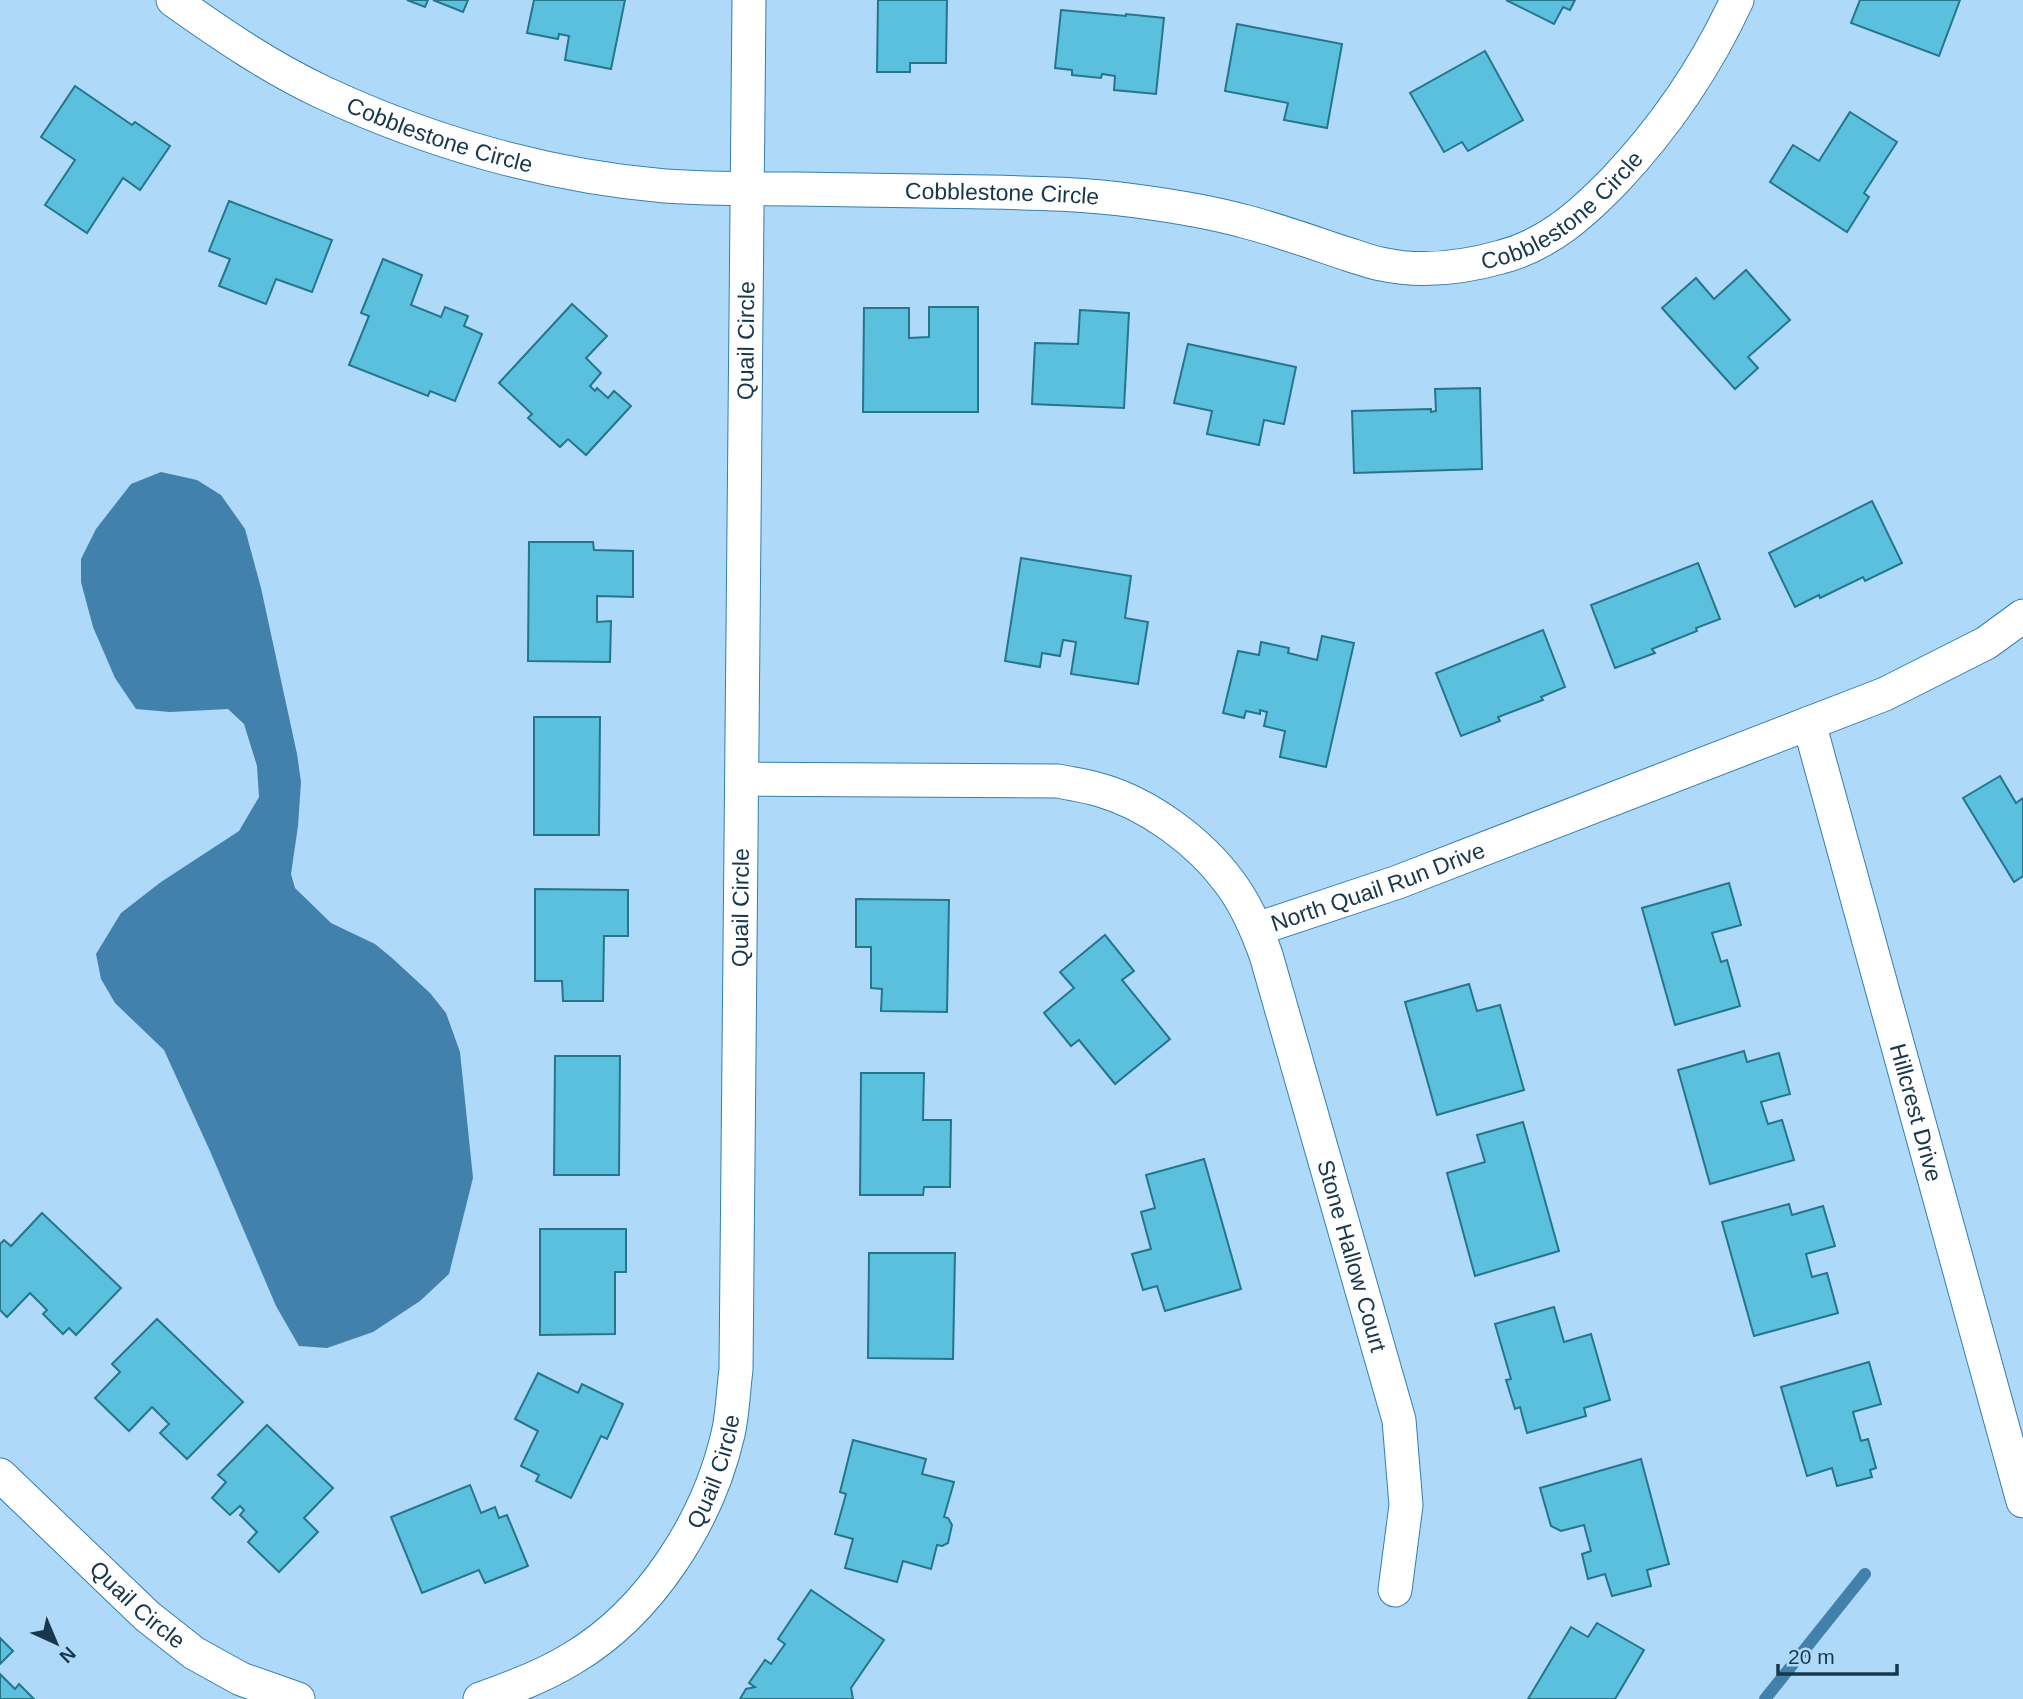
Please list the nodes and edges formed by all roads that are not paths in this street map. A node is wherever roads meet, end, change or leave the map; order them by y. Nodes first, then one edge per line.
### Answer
1 (173, 0) edge
2 (749, 0) edge
3 (1737, 0) edge
4 (747, 189) junction
5 (2023, 616) edge
6 (1809, 723) junction
7 (742, 779) junction
8 (1256, 929) junction
9 (0, 1475) edge
10 (2023, 1501) edge
11 (1395, 1590) dead end
12 (298, 1699) edge
13 (480, 1699) edge

1 - 4 street, Cobblestone Circle
2 - 4 street, Quail Circle
3 - 4 street, Cobblestone Circle
4 - 7 street, Quail Circle
5 - 6 street, North Quail Run Drive
6 - 8 street, North Quail Run Drive
6 - 10 street, Hillcrest Drive
7 - 8 street, North Quail Run Drive
7 - 13 street, Quail Circle
8 - 11 street, Stone Hallow Court
9 - 12 street, Quail Circle

